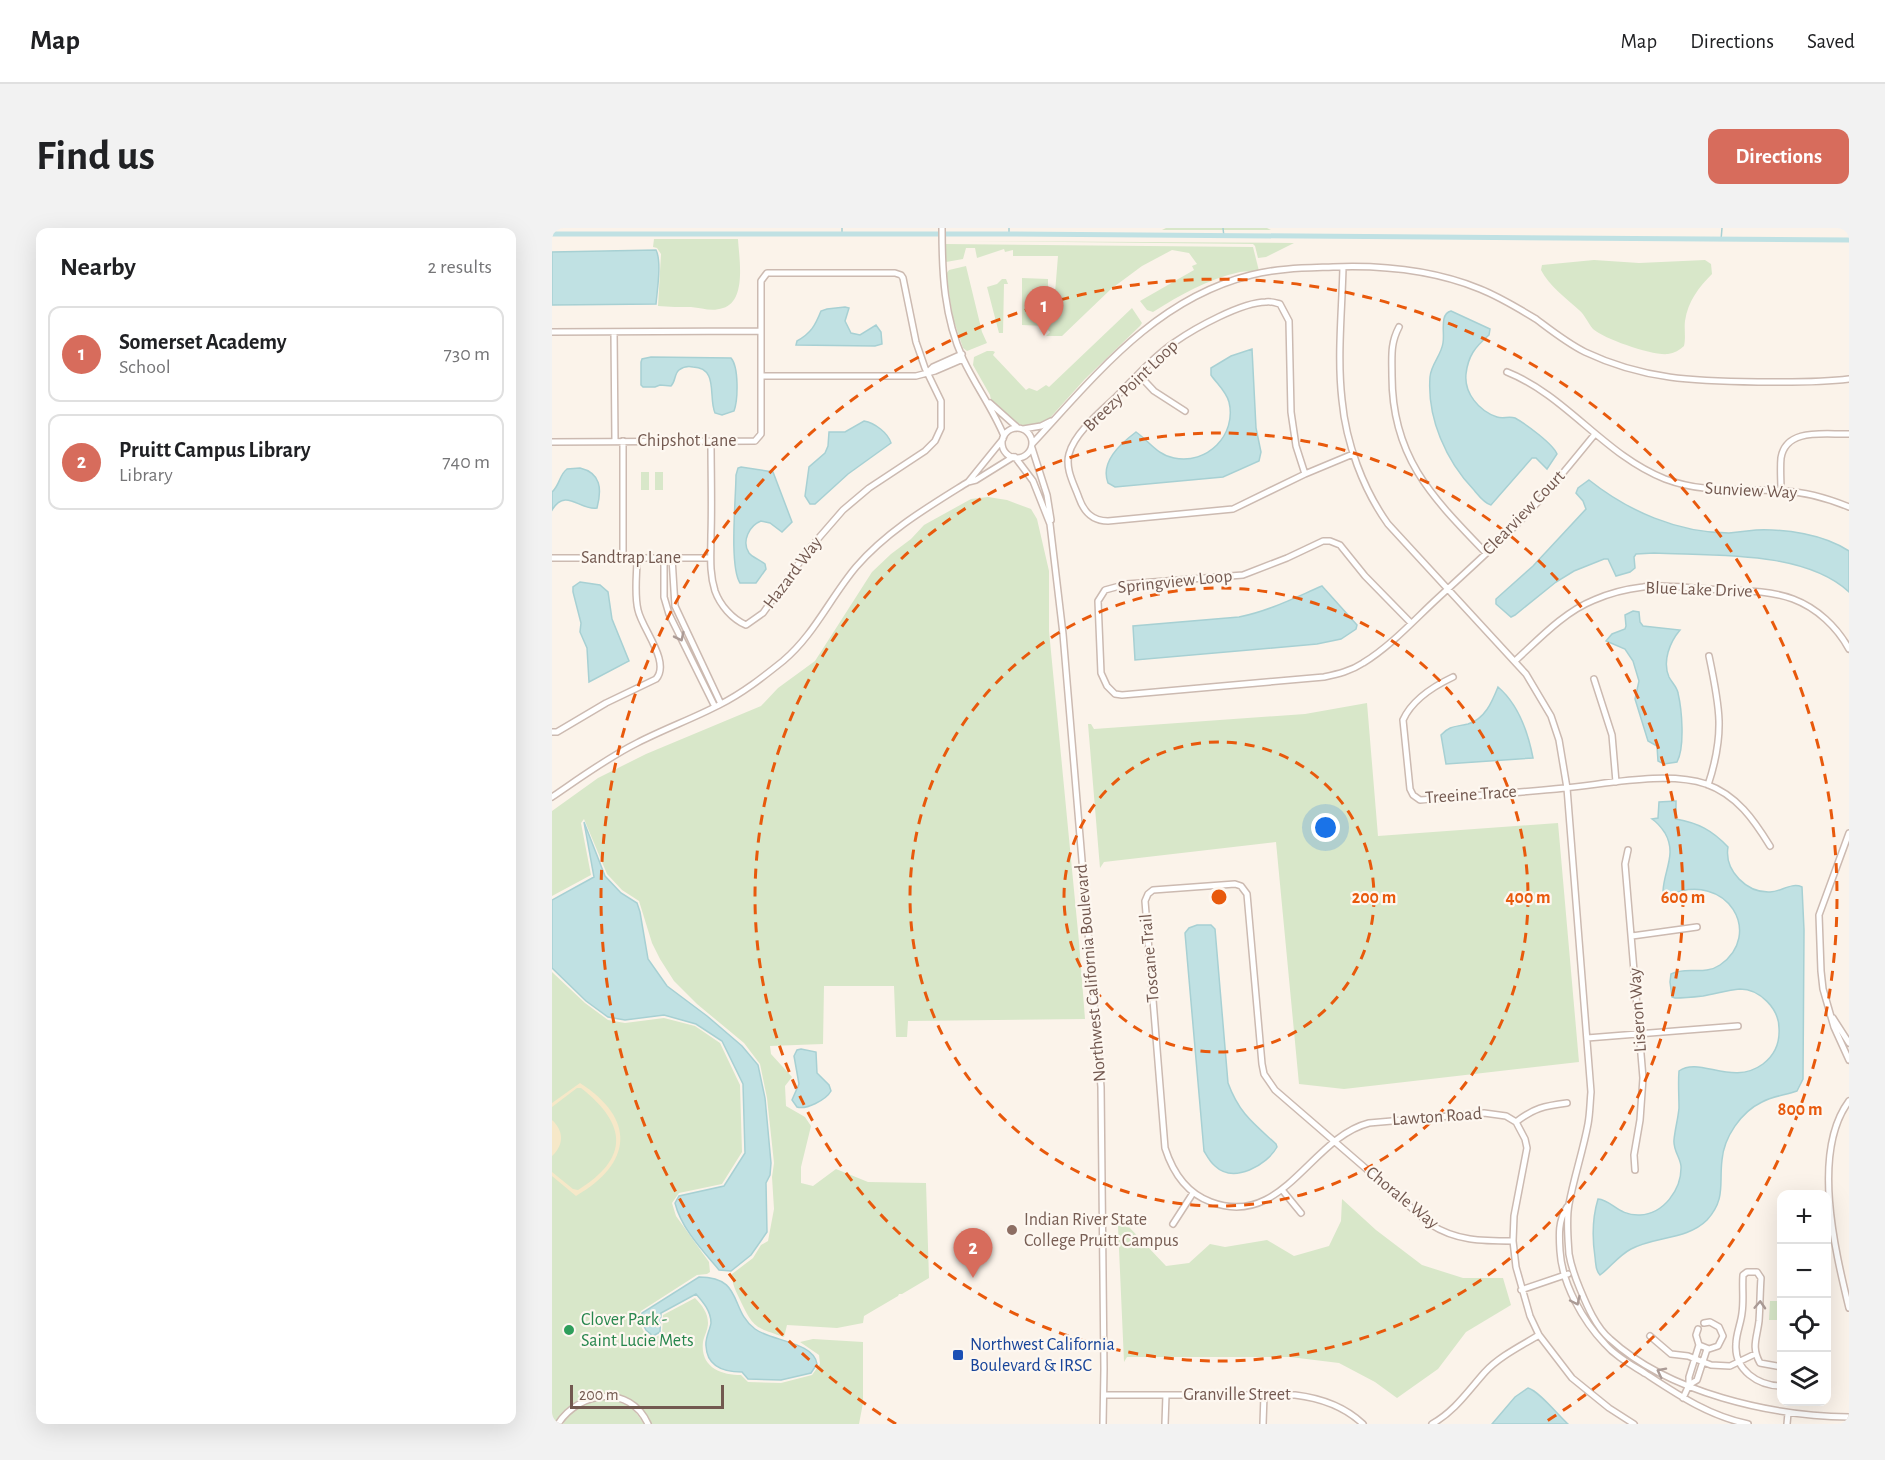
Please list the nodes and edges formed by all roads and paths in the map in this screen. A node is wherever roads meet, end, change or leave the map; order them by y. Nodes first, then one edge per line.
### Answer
1 (942, 228) edge
2 (1343, 267) junction
3 (1399, 327) dead end
4 (760, 331) junction
5 (552, 332) edge
6 (614, 332) junction
7 (963, 357) junction
8 (928, 372) junction
9 (1507, 372) dead end
10 (1139, 375) junction
11 (762, 376) junction
12 (1849, 379) edge
13 (988, 402) junction
14 (1185, 411) dead end
15 (1052, 420) junction
16 (1021, 429) junction
17 (1595, 434) junction
18 (1849, 434) edge
19 (1004, 437) junction
20 (615, 441) junction
21 (623, 441) junction
22 (552, 442) edge
23 (711, 442) junction
24 (1032, 445) junction
25 (1353, 454) junction
26 (1014, 457) junction
27 (1305, 474) junction
28 (968, 482) junction
29 (1781, 491) junction
30 (1849, 507) edge
31 (1050, 524) junction
32 (1486, 553) junction
33 (552, 558) edge
34 (622, 558) junction
35 (637, 558) junction
36 (664, 558) junction
37 (672, 558) junction
38 (710, 558) junction
39 (1448, 588) junction
40 (1411, 623) junction
41 (1849, 650) edge
42 (1709, 656) dead end
43 (1515, 661) junction
44 (1453, 677) dead end
45 (1594, 679) dead end
46 (718, 705) junction
47 (552, 732) edge
48 (1616, 782) junction
49 (1707, 785) junction
50 (1567, 788) junction
51 (552, 797) edge
52 (1849, 832) edge
53 (1770, 846) dead end
54 (1628, 850) dead end
55 (1697, 927) dead end
56 (1632, 936) junction
57 (1830, 1014) junction
58 (1738, 1026) dead end
59 (1639, 1034) junction
60 (1587, 1038) junction
61 (1849, 1043) edge
62 (1848, 1056) edge
63 (1849, 1101) edge
64 (1567, 1104) dead end
65 (1516, 1122) junction
66 (1334, 1141) junction
67 (1635, 1170) dead end
68 (1283, 1191) junction
69 (1193, 1193) junction
70 (1568, 1206) junction
71 (1301, 1213) dead end
72 (1173, 1224) dead end
73 (1513, 1241) junction
74 (1573, 1273) junction
75 (1565, 1275) junction
76 (1521, 1290) junction
77 (1849, 1308) edge
78 (1704, 1323) dead end
79 (1698, 1329) dead end
80 (1539, 1335) junction
81 (1650, 1335) dead end
82 (1699, 1345) junction
83 (1707, 1349) junction
84 (1755, 1354) junction
85 (1695, 1358) junction
86 (1703, 1362) junction
87 (1738, 1362) junction
88 (1777, 1366) edge
89 (1689, 1385) junction
90 (1777, 1385) edge
91 (1104, 1395) junction
92 (1166, 1395) junction
93 (1264, 1395) junction
94 (1683, 1398) junction
95 (1788, 1413) junction
96 (1849, 1417) edge
97 (558, 1424) edge
98 (648, 1424) edge
99 (1103, 1424) edge
100 (1165, 1424) edge
101 (1263, 1424) edge
102 (1363, 1424) edge
103 (1432, 1424) edge
104 (1634, 1424) edge
105 (1748, 1424) edge
106 (1787, 1424) edge

1 - 7 street
2 - 12 street
2 - 15 street
2 - 25 street
3 - 32 street
4 - 6 street
4 - 8 street
4 - 11 street
5 - 6 street
6 - 20 street
7 - 8 street
7 - 13 street
8 - 11 street
8 - 38 street, Hazard Way
9 - 17 street, Sunview Way
10 - 14 street
10 - 27 street, Breezy Point Loop
10 - 27 street, Breezy Point Loop
11 - 23 street, Chipshot Lane
13 - 16 street
13 - 19 street
15 - 16 street
15 - 24 street
16 - 19 street
16 - 24 street
17 - 29 street, Sunview Way
17 - 32 street, Clearview Court
18 - 29 street
19 - 26 street
19 - 28 street
20 - 21 street, Chipshot Lane
20 - 22 street, Chipshot Lane
21 - 23 street, Chipshot Lane
21 - 34 street
23 - 38 street, Hazard Way
24 - 26 street
24 - 31 street, Northwest California Boulevard
25 - 27 street, Breezy Point Loop
25 - 39 street
26 - 28 street
26 - 31 street, Northwest California Boulevard
28 - 46 street
29 - 30 street, Sunview Way
31 - 91 street, Northwest California Boulevard
32 - 39 street, Clearview Court
33 - 34 street, Sandtrap Lane
34 - 35 street, Sandtrap Lane
35 - 36 street, Sandtrap Lane
35 - 47 street
36 - 37 street, Sandtrap Lane
36 -> 46 street
37 - 38 street, Sandtrap Lane
37 - 46 street
39 - 40 street, Springview Loop
39 - 43 street
40 - 40 street, Springview Loop
41 - 43 street, Blue Lake Drive
42 - 49 street
43 - 50 street
44 - 50 street, Treeine Trace
45 - 48 street
46 - 51 street
48 - 49 street
48 - 50 street
49 - 53 street
50 - 60 street
52 - 57 street
54 - 56 street, Liseron Way
55 - 56 street
56 - 59 street, Liseron Way
57 - 61 street
57 - 62 street
58 - 59 street
59 - 60 street
59 - 67 street, Liseron Way
60 - 70 street
63 - 77 street
64 - 65 street
65 - 66 street, Lawton Road
65 - 73 street
66 - 68 street, Toscane Trail
66 - 69 street, Toscane Trail
66 - 73 street, Chorale Way
68 - 69 street, Toscane Trail
68 - 71 street
69 - 72 street
70 - 74 street
70 - 75 street
73 - 76 street
74 - 75 street
89 -> 74 street
75 - 76 street
75 -> 94 street
76 - 80 street
78 - 83 street
79 - 82 street
80 - 103 street
80 - 104 street
81 - 85 street
82 - 83 street
82 - 85 street
83 - 86 street
84 - 87 street
84 -> 87 street
84 - 88 street
85 - 86 street
85 - 89 street
86 - 87 street
86 - 89 street
87 - 90 street
89 - 94 street
89 - 95 street
91 - 92 street, Granville Street
91 - 99 street, Northwest California Boulevard
92 - 93 street, Granville Street
92 - 100 street
93 - 101 street
93 - 102 street, Granville Street
94 - 105 street
95 - 96 street
95 - 106 street
97 - 98 street

